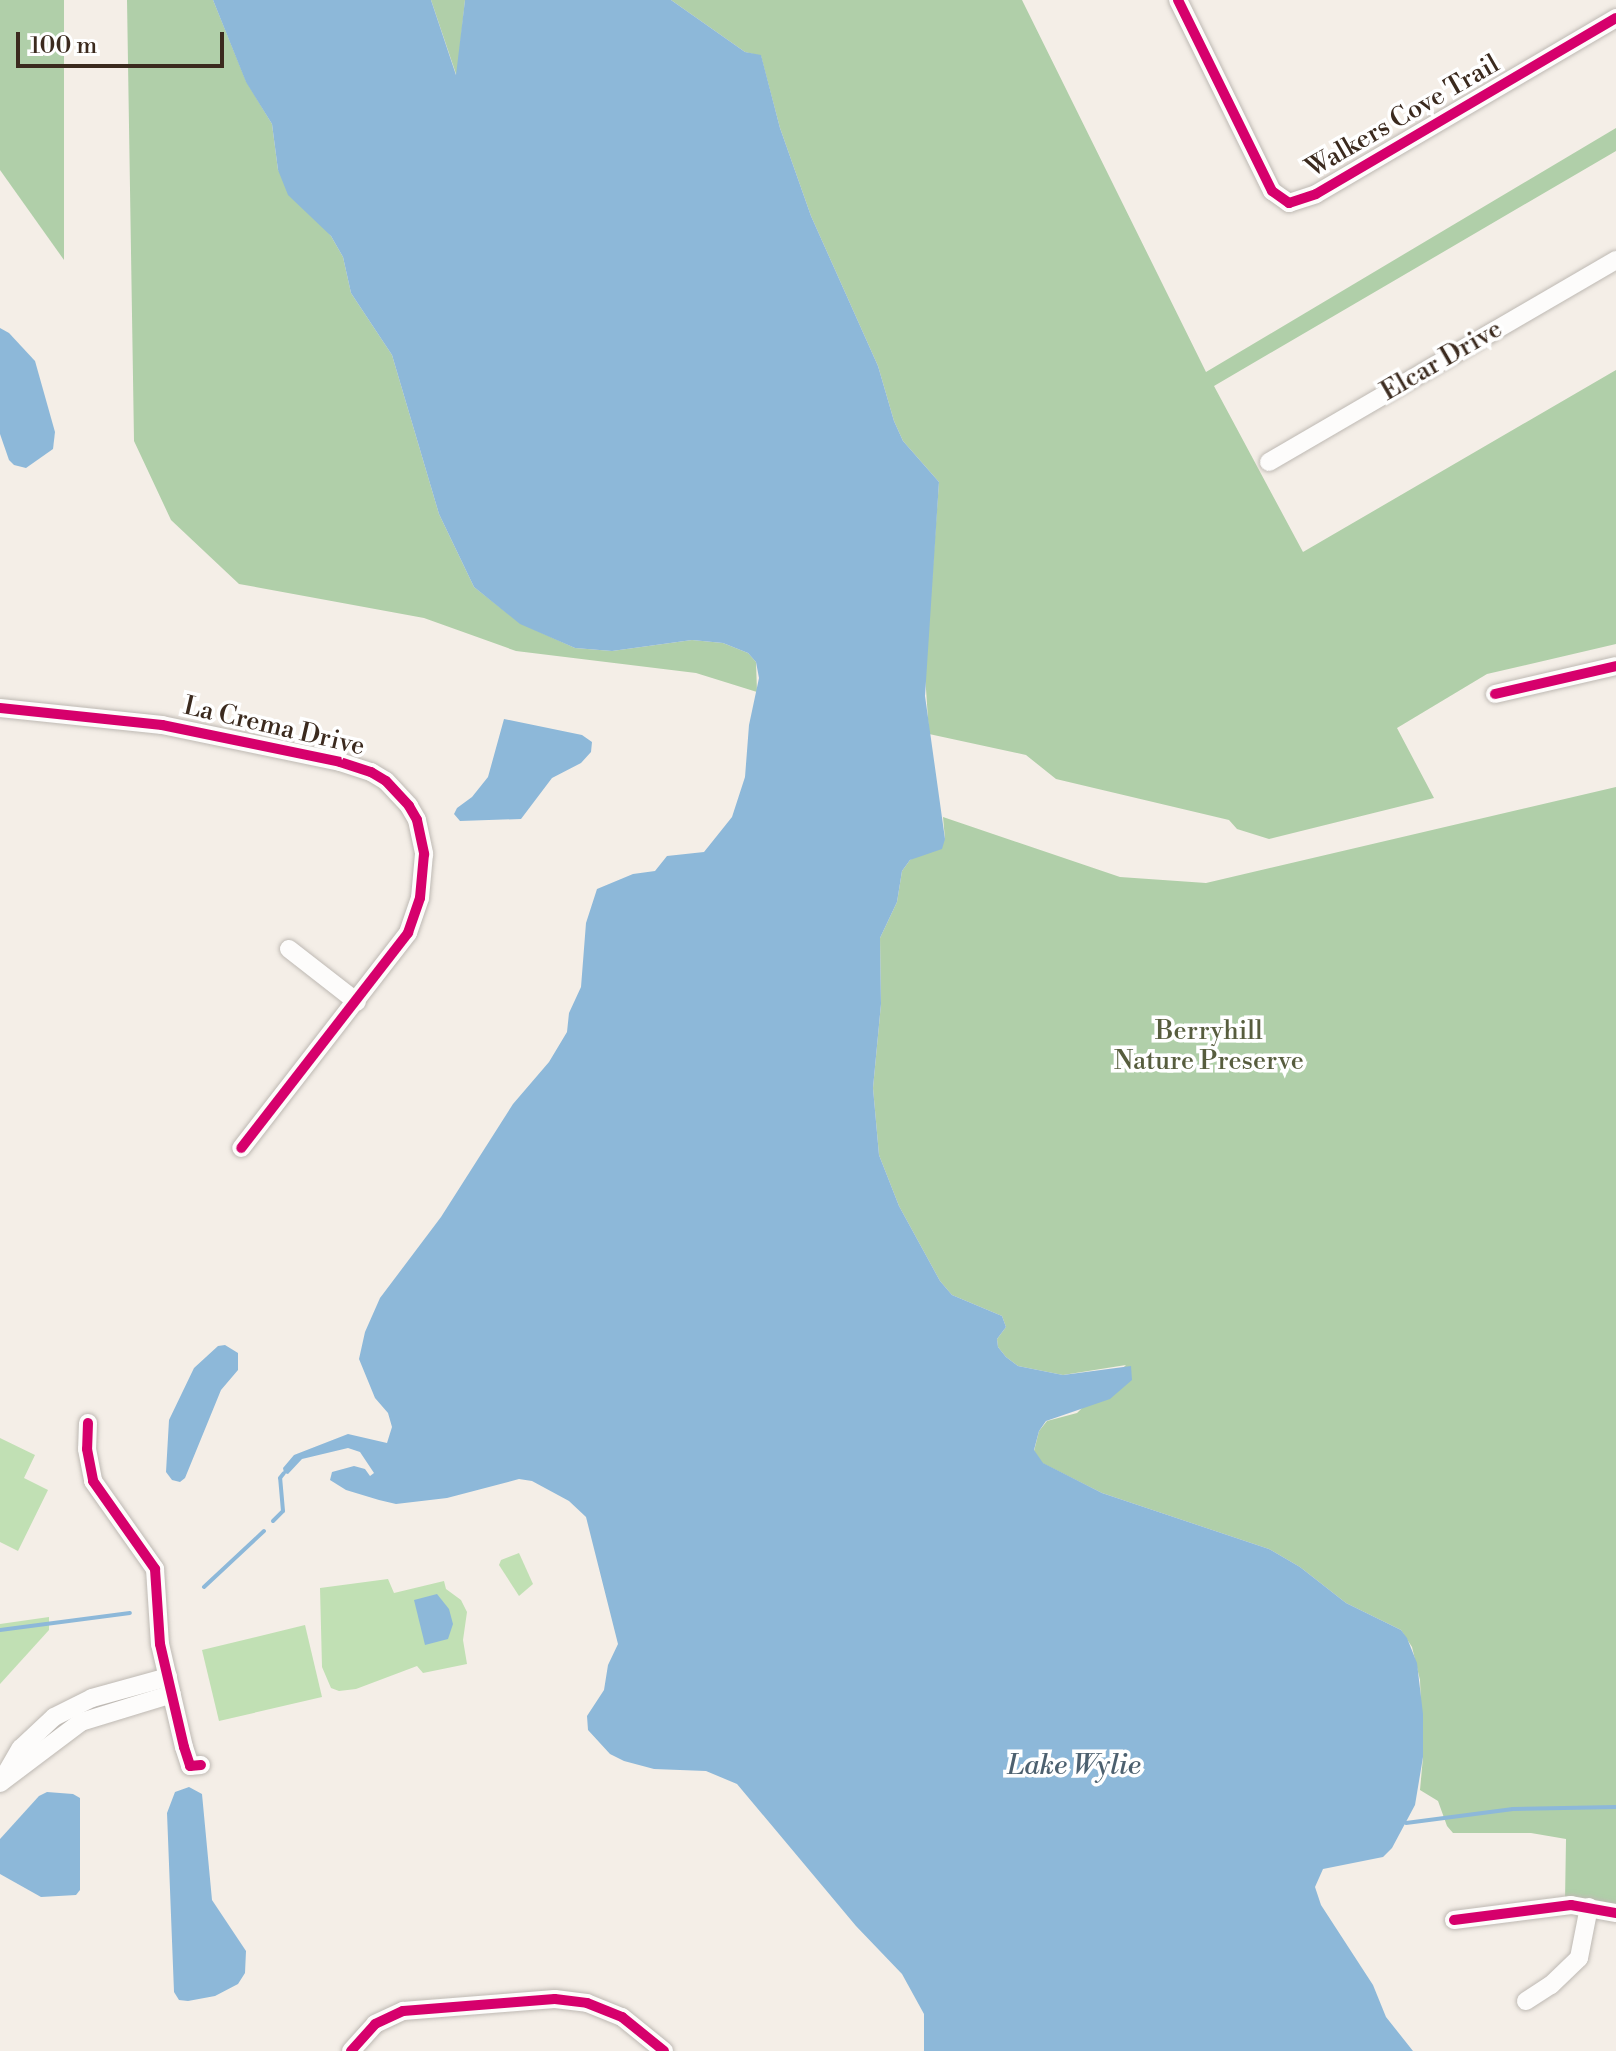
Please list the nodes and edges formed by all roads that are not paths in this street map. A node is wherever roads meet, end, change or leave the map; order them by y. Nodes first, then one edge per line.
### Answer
1 (1178, 0) edge
2 (1616, 18) edge
3 (1616, 260) edge
4 (1269, 462) dead end
5 (1616, 666) edge
6 (1495, 694) dead end
7 (0, 708) edge
8 (289, 949) dead end
9 (357, 1002) junction
10 (241, 1148) dead end
11 (88, 1423) dead end
12 (170, 1686) junction
13 (201, 1765) dead end
14 (1, 1782) edge
15 (1589, 1907) junction
16 (1616, 1913) edge
17 (1454, 1920) dead end
18 (1526, 2001) dead end
19 (351, 2051) edge
20 (664, 2051) edge

1 - 2 street, Walkers Cove Trail
3 - 4 street, Elcar Drive
5 - 6 street
7 - 9 street, La Crema Drive
8 - 9 street
9 - 10 street, La Crema Drive
11 - 12 street
12 - 13 street
12 - 14 street
15 - 16 street
15 - 17 street
15 - 18 street
19 - 20 street

